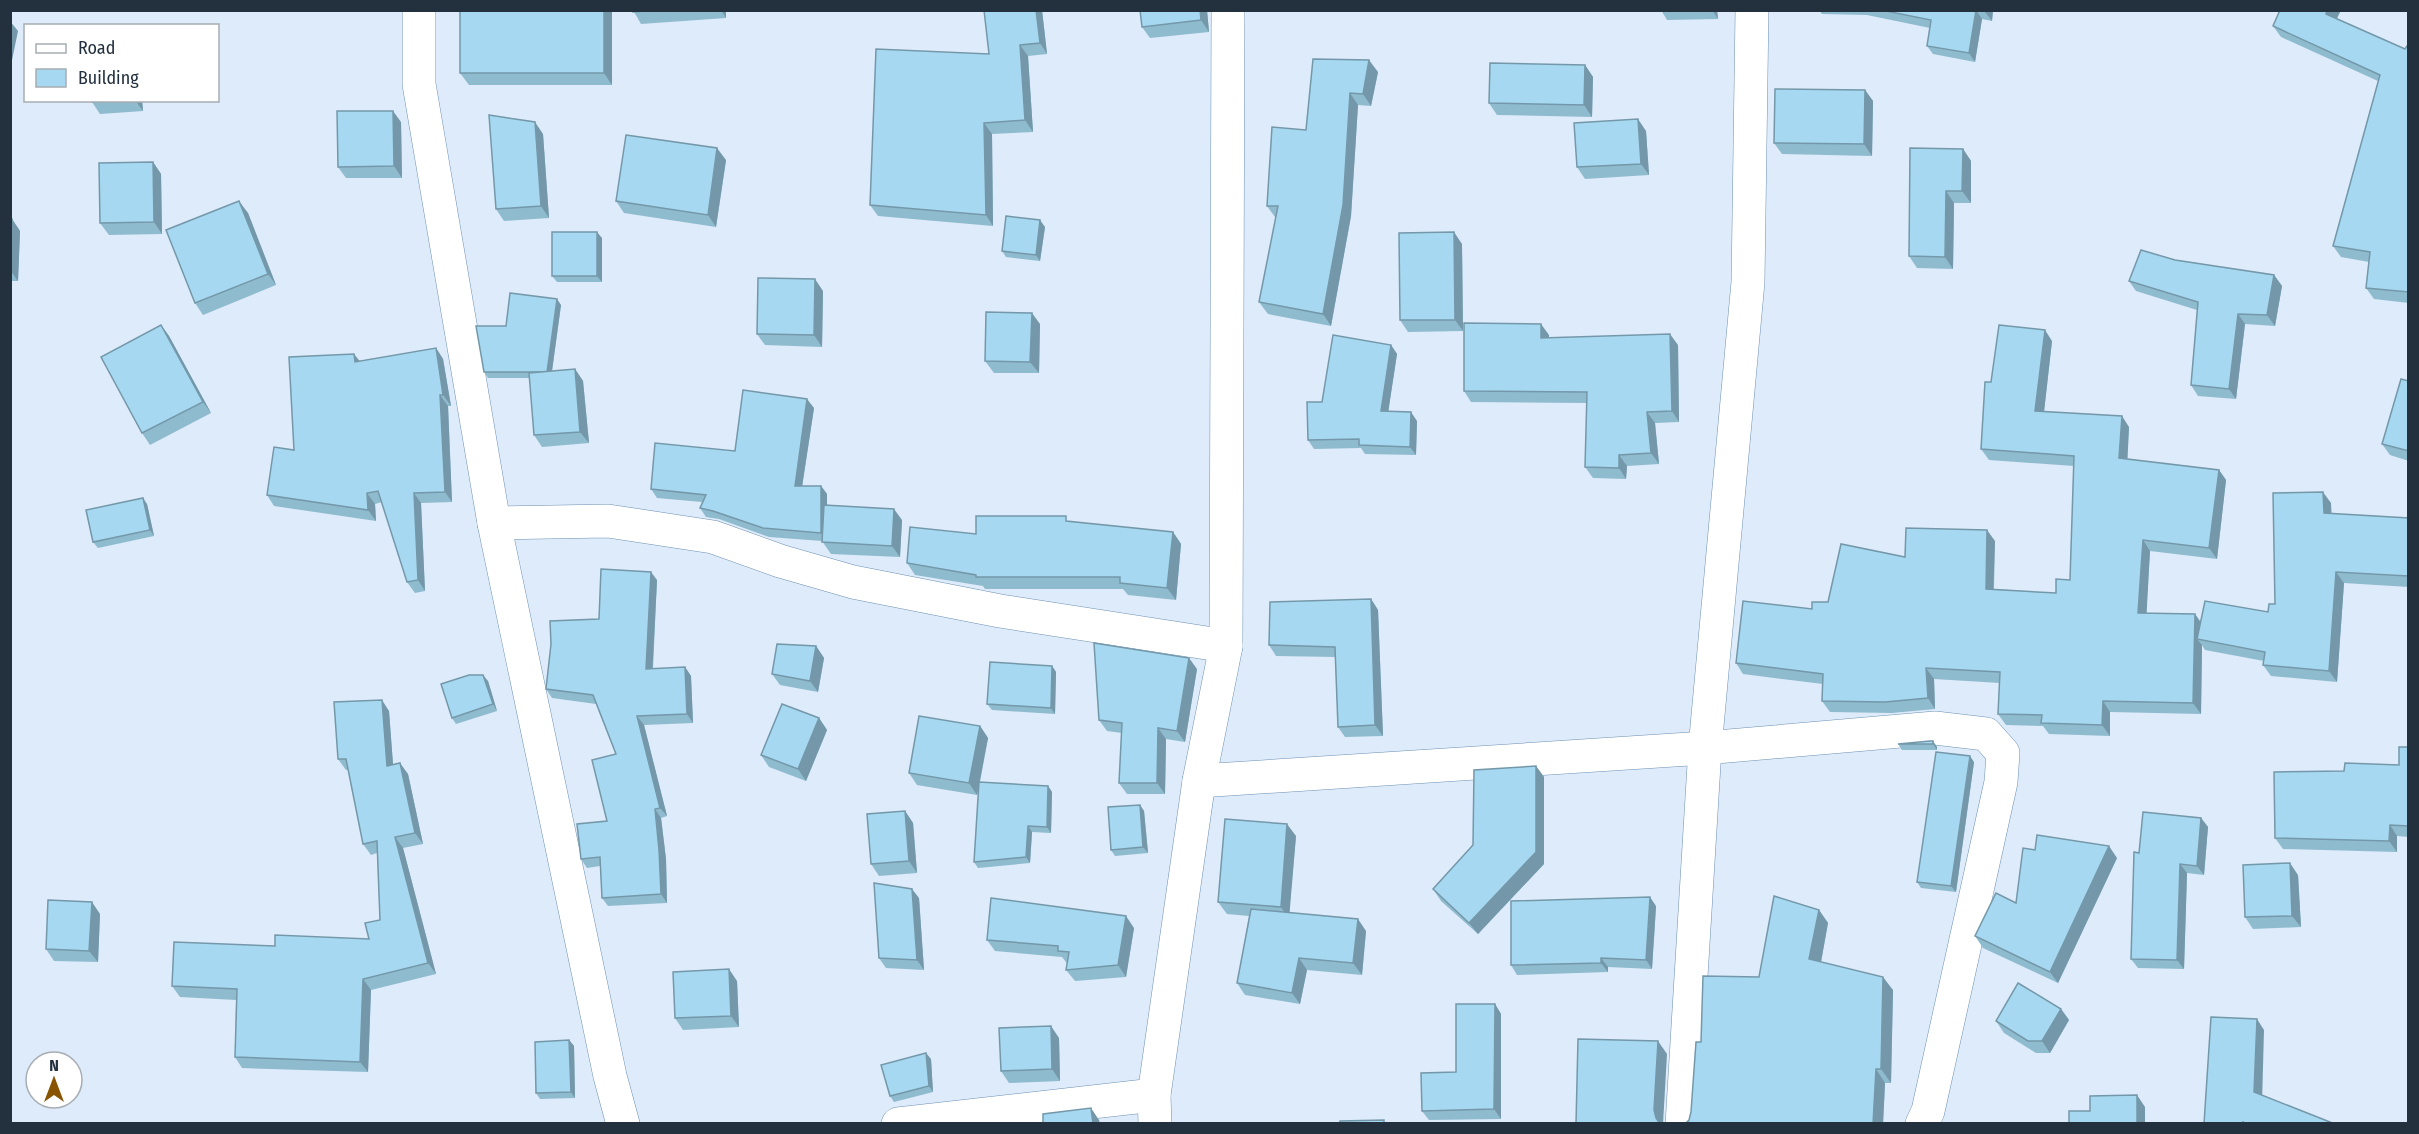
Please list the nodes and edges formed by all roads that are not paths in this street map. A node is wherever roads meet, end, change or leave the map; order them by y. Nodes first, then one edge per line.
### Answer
1 (419, 10) edge
2 (1228, 10) edge
3 (1752, 10) edge
4 (495, 523) junction
5 (1226, 646) junction
6 (1705, 748) junction
7 (1199, 781) junction
8 (1155, 1109) edge
9 (623, 1124) edge
10 (898, 1124) edge
11 (1682, 1124) edge
12 (1922, 1124) edge

1 - 4 street
2 - 5 street
3 - 6 street
4 - 5 street
4 - 9 street
5 - 7 street
6 - 7 street
6 - 11 street
6 - 12 street
7 - 8 street
8 - 10 street

